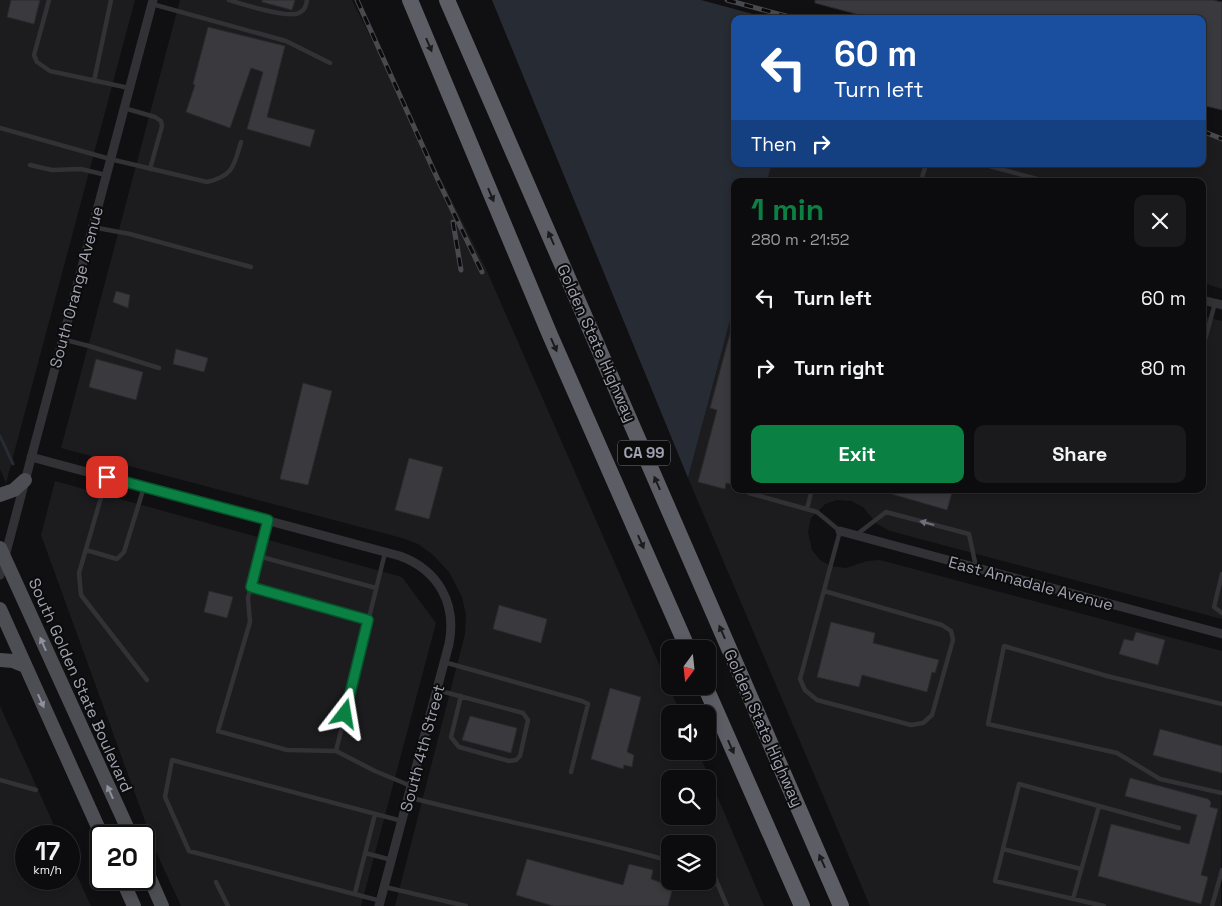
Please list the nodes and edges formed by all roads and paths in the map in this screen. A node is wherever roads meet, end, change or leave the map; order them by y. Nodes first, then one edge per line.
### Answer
1 (49, 0) edge
2 (111, 0) edge
3 (229, 0) edge
4 (308, 0) edge
5 (410, 0) edge
6 (447, 0) edge
7 (152, 2) edge
8 (330, 63) dead end
9 (94, 80) junction
10 (129, 88) junction
11 (124, 108) junction
12 (0, 128) edge
13 (241, 142) dead end
14 (110, 159) junction
15 (30, 165) dead end
16 (993, 167) edge
17 (150, 169) junction
18 (106, 175) junction
19 (1034, 178) edge
20 (92, 227) junction
21 (251, 267) dead end
22 (1206, 301) edge
23 (1219, 304) edge
24 (1206, 337) edge
25 (62, 339) junction
26 (158, 368) dead end
27 (31, 456) junction
28 (107, 477) junction
29 (25, 480) junction
30 (144, 487) junction
31 (749, 493) dead end
32 (811, 493) edge
33 (0, 496) edge
34 (807, 509) junction
35 (268, 520) junction
36 (840, 531) junction
37 (855, 535) junction
38 (86, 550) junction
39 (385, 551) junction
40 (2, 554) edge
41 (258, 556) junction
42 (976, 568) junction
43 (1222, 574) edge
44 (0, 575) edge
45 (251, 587) junction
46 (376, 588) junction
47 (824, 591) junction
48 (0, 609) edge
49 (1222, 613) edge
50 (368, 620) junction
51 (1222, 634) edge
52 (684, 640) edge
53 (0, 660) edge
54 (444, 662) junction
55 (25, 666) junction
56 (147, 680) dead end
57 (437, 690) junction
58 (709, 695) edge
59 (461, 696) junction
60 (1222, 704) edge
61 (336, 751) junction
62 (571, 772) dead end
63 (0, 780) edge
64 (412, 786) junction
65 (36, 790) dead end
66 (1222, 794) edge
67 (408, 797) junction
68 (1099, 806) junction
69 (375, 814) junction
70 (402, 821) junction
71 (97, 825) edge
72 (125, 825) edge
73 (1179, 828) dead end
74 (1003, 849) junction
75 (365, 853) junction
76 (661, 858) edge
77 (392, 860) junction
78 (1081, 870) junction
79 (1222, 870) edge
80 (716, 880) edge
81 (216, 882) dead end
82 (384, 887) junction
83 (127, 890) edge
84 (155, 890) edge
85 (355, 893) junction
86 (1073, 899) junction
87 (1082, 900) junction
88 (380, 903) edge
89 (134, 906) edge
90 (162, 906) edge
91 (228, 906) edge
92 (466, 906) edge
93 (727, 906) edge
94 (802, 906) edge
95 (841, 906) edge
96 (1080, 906) edge
97 (1104, 906) edge
98 (1212, 906) edge

1 - 9 lane
2 - 9 lane
3 - 4 lane
5 -> 52 highway, CA 99
95 -> 6 highway, Golden State Highway / CA 99
7 - 8 lane
7 - 10 street, South Orange Avenue
9 - 10 lane
10 - 11 street, South Orange Avenue
11 - 14 street, South Orange Avenue
11 - 17 lane
12 - 14 lane
13 - 17 lane
14 - 17 lane
14 - 18 street, South Orange Avenue
15 - 18 lane
16 - 19 lane
18 - 20 street, South Orange Avenue
20 - 21 lane
20 - 25 street, South Orange Avenue
22 - 23 street
23 - 24 lane
25 - 26 lane
25 - 27 street, South Orange Avenue
27 - 28 street
27 - 29 street, South Orange Avenue
28 - 30 street
28 - 38 lane
29 - 33 main road
29 - 40 street, South Orange Avenue
30 - 35 street
30 - 38 lane
31 - 34 lane
32 - 34 lane
34 - 36 lane
35 - 39 street
35 - 41 lane
36 - 37 street, East Annadale Avenue
36 - 47 lane
37 - 42 street, East Annadale Avenue
42 -> 37 lane
38 - 56 lane
39 - 46 lane
39 - 54 street, South 4th Street
40 - 44 street, South Orange Avenue
72 -> 40 main road, South Golden State Boulevard
41 - 45 lane
41 - 46 lane
42 - 51 street, East Annadale Avenue
43 - 49 lane
45 - 50 lane
45 - 61 lane
46 - 50 lane
47 - 47 lane
48 - 55 main road
50 - 61 lane
53 - 55 main road
54 - 57 street, South 4th Street
54 - 62 lane
55 -> 71 main road
57 - 59 lane
57 - 64 street, South 4th Street
58 -> 94 highway
59 - 59 lane
60 - 66 lane
61 - 64 lane
63 - 65 lane
64 - 67 street, South 4th Street
67 - 70 street, South 4th Street
67 - 76 lane
68 - 73 lane
68 - 74 lane
68 - 78 lane
69 - 70 lane
69 - 75 lane
69 - 85 lane
70 - 77 street, South 4th Street
74 - 78 lane
74 - 86 lane
75 - 77 lane
75 - 85 lane
77 - 82 street, South 4th Street
78 - 86 lane
79 - 98 lane
80 - 93 lane
81 - 91 lane
82 - 88 street, South 4th Street
82 - 92 lane
83 - 89 main road
84 - 90 main road
85 - 88 lane
86 - 87 lane
87 - 96 lane
87 - 97 lane

